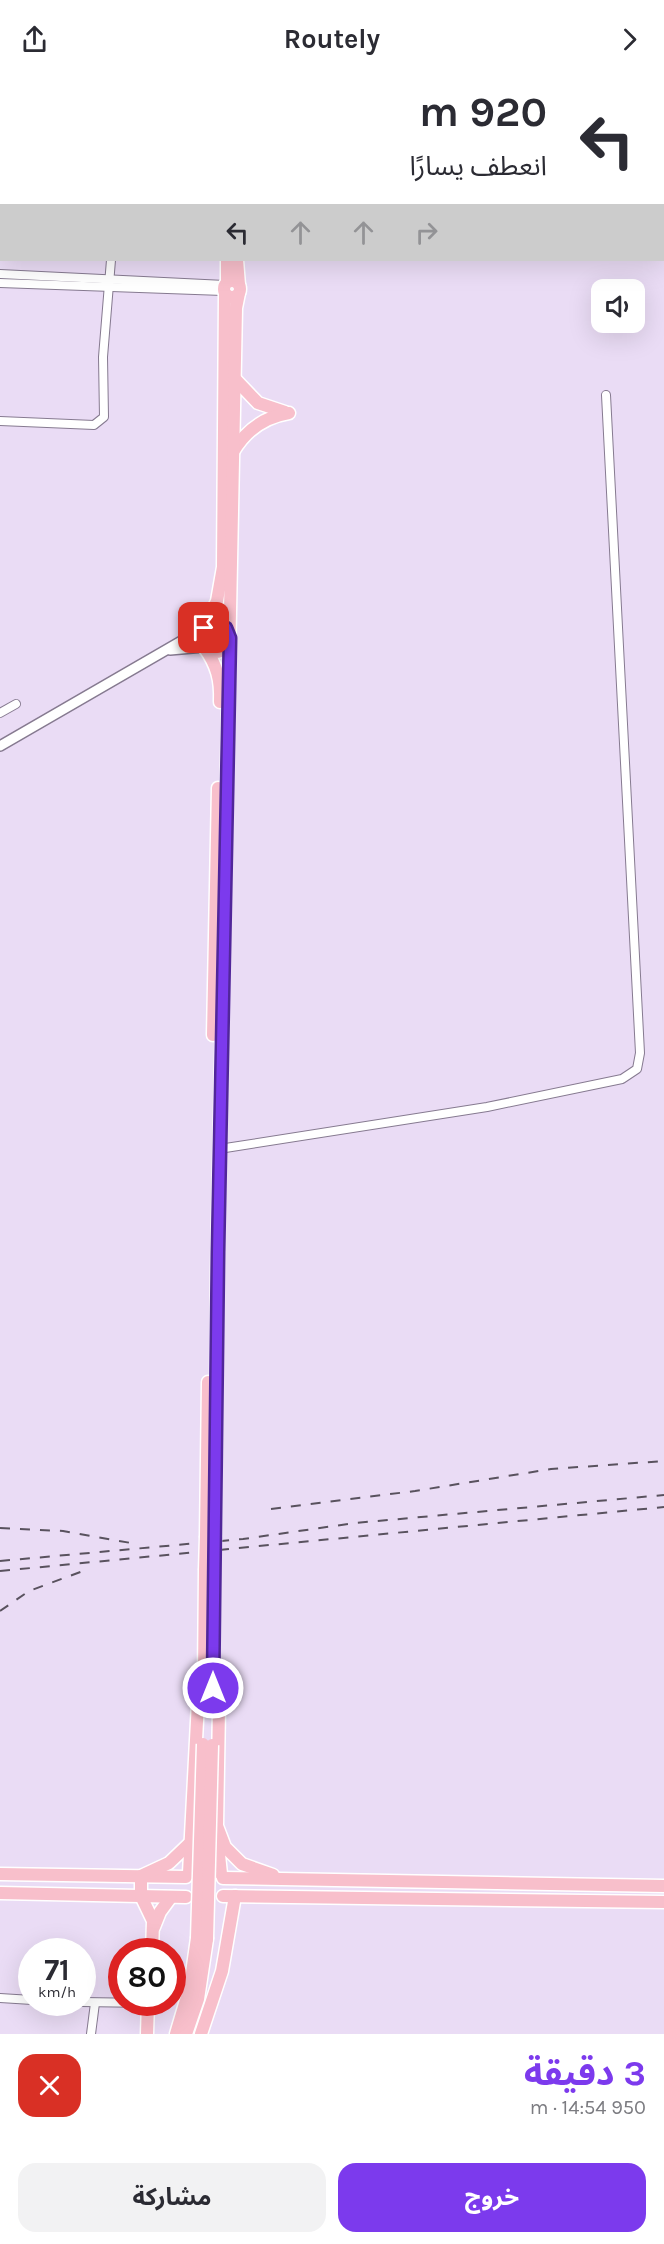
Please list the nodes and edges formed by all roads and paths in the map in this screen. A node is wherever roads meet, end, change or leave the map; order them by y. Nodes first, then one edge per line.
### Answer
1 (111, 261) edge
2 (227, 261) edge
3 (237, 261) edge
4 (0, 274) edge
5 (111, 279) junction
6 (0, 283) edge
7 (107, 288) junction
8 (230, 288) junction
9 (235, 379) junction
10 (606, 395) dead end
11 (0, 421) edge
12 (233, 453) junction
13 (204, 628) junction
14 (230, 638) junction
15 (204, 647) junction
16 (162, 652) junction
17 (16, 704) dead end
18 (0, 713) edge
19 (0, 746) edge
20 (219, 1149) junction
21 (210, 1535) junction
22 (209, 1668) junction
23 (217, 1826) junction
24 (191, 1842) junction
25 (0, 1874) edge
26 (187, 1875) junction
27 (141, 1876) junction
28 (222, 1876) junction
29 (264, 1880) junction
30 (307, 1880) junction
31 (664, 1886) edge
32 (0, 1893) edge
33 (141, 1896) junction
34 (171, 1896) junction
35 (229, 1896) junction
36 (264, 1896) junction
37 (186, 1897) junction
38 (664, 1902) edge
39 (154, 1928) junction
40 (153, 1938) edge
41 (202, 1938) junction
42 (0, 1998) edge
43 (18, 1999) edge
44 (93, 2016) edge
45 (148, 2016) edge
46 (91, 2034) edge
47 (147, 2034) edge
48 (176, 2034) edge
49 (186, 2034) edge
50 (201, 2034) edge

1 - 5 street
2 - 8 highway
3 - 8 highway
4 - 5 street
5 - 7 street
5 - 8 street
6 - 7 street
7 - 8 street
7 - 11 street
8 - 9 highway
8 - 13 highway
9 - 12 highway
9 - 12 highway
10 - 20 street
12 - 14 highway
13 - 14 highway
13 - 15 highway
13 - 16 street
14 - 15 highway
14 - 20 highway
15 - 16 street
15 - 21 highway
16 - 19 street
17 - 18 street
20 - 21 highway
21 - 22 highway, bridge
22 - 23 highway
22 - 24 highway
22 - 41 highway, bridge
23 - 28 highway
23 - 30 highway
24 - 26 highway
24 - 27 highway
25 - 27 highway
26 - 27 highway
26 - 28 highway
26 - 37 highway
27 - 33 highway
28 - 29 highway
28 - 35 highway
29 - 30 highway
29 - 36 highway
30 - 31 highway
32 - 33 highway
33 - 34 highway
33 - 39 highway
34 - 37 highway
34 - 39 highway
35 - 36 highway
35 - 37 highway
35 - 50 highway
36 - 38 highway
39 - 40 highway
41 - 48 highway
41 - 49 highway
42 - 43 street
44 - 46 street
45 - 47 highway

